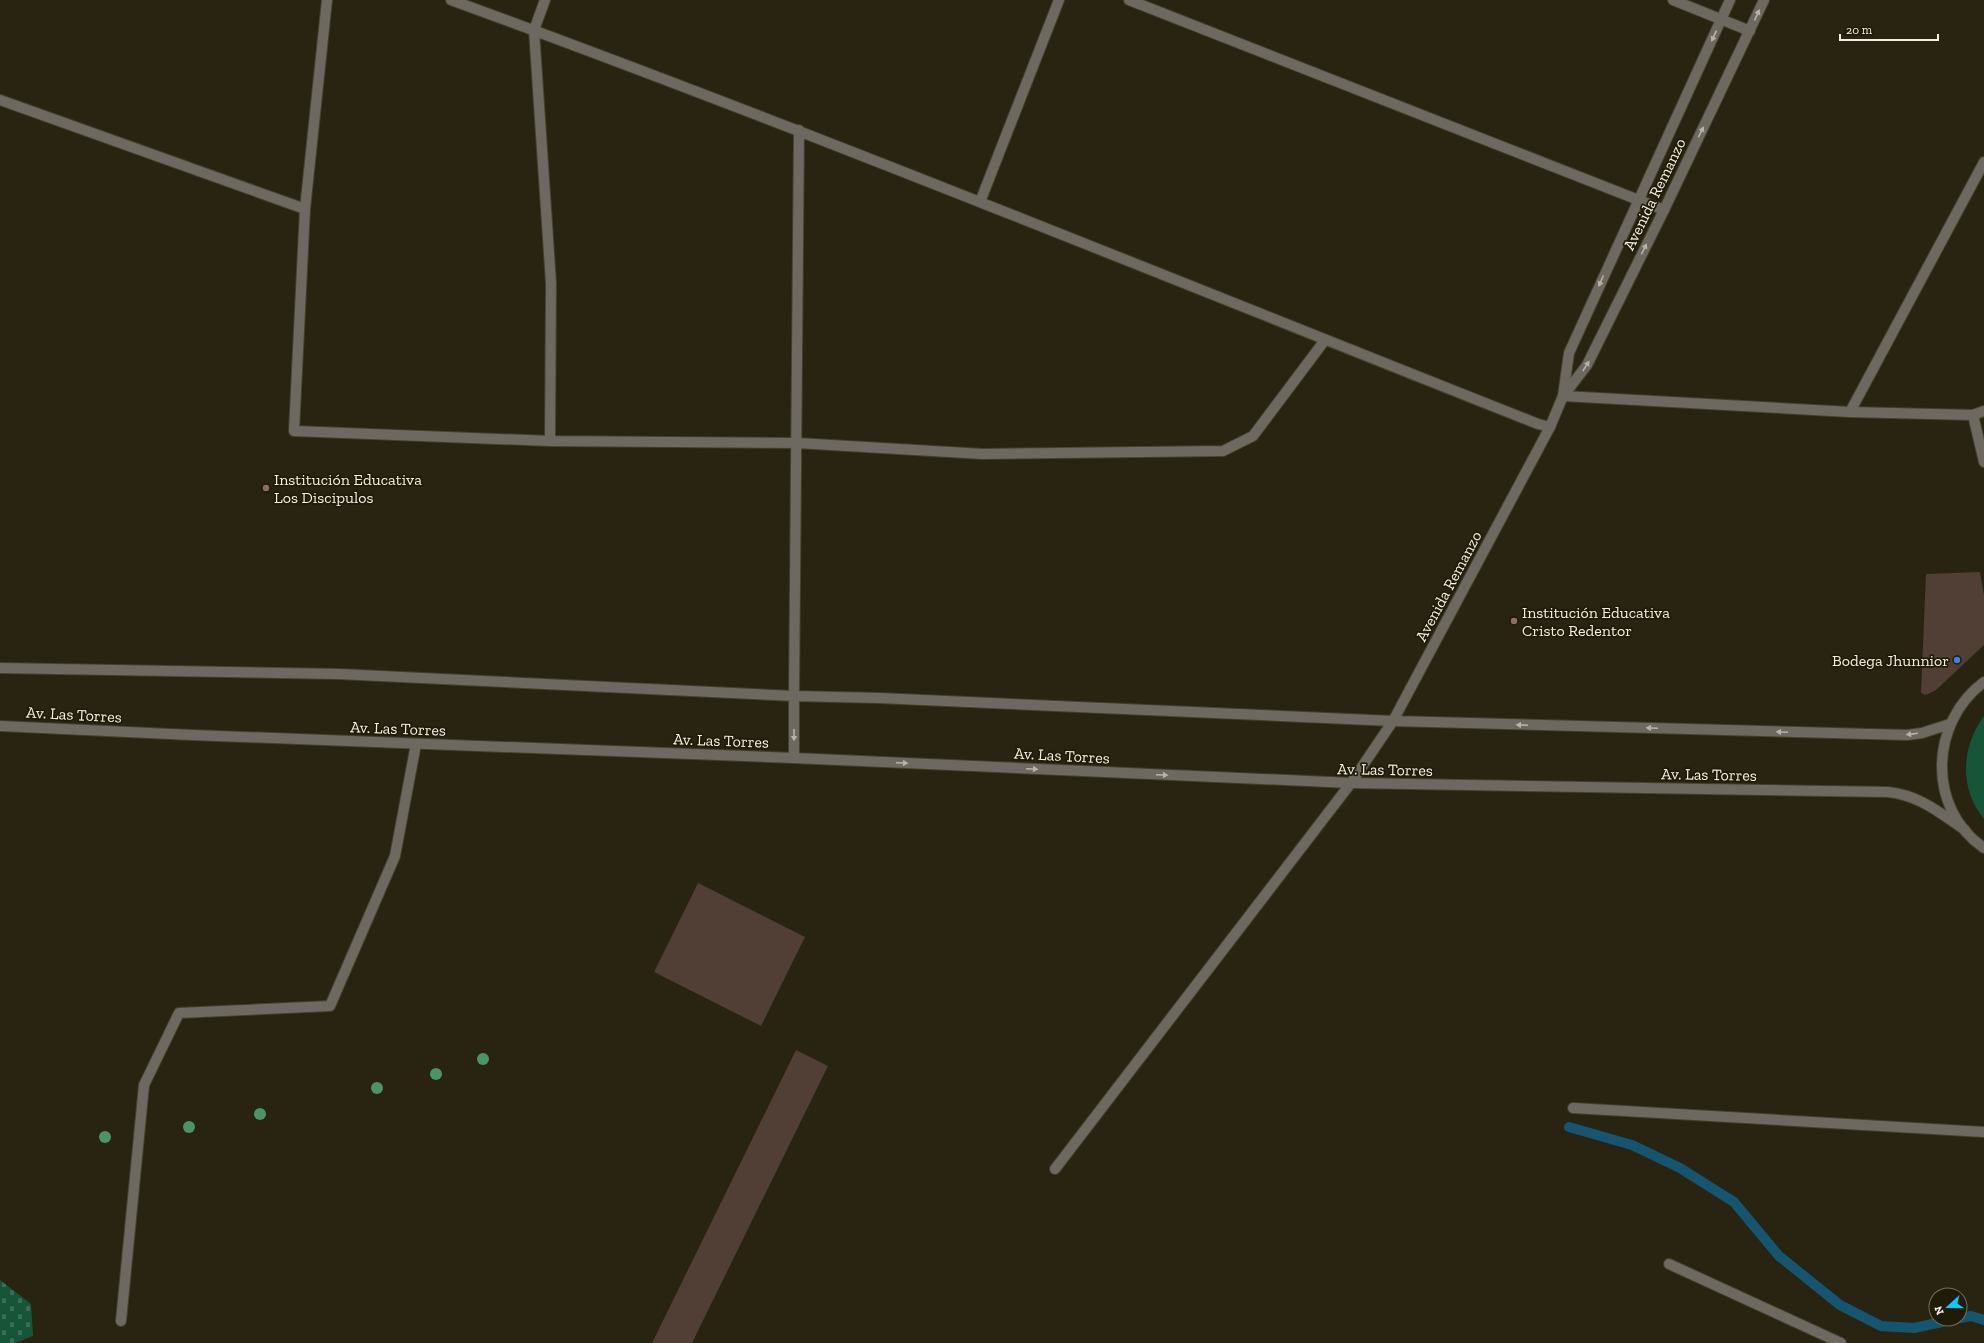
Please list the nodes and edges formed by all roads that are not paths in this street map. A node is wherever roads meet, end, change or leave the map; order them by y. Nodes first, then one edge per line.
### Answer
1 (327, 0) edge
2 (450, 0) edge
3 (545, 0) edge
4 (1059, 0) edge
5 (1129, 0) edge
6 (1673, 0) edge
7 (1730, 0) edge
8 (1764, 0) edge
9 (1721, 19) junction
10 (534, 30) junction
11 (1750, 31) junction
12 (0, 100) edge
13 (799, 130) junction
14 (1984, 162) edge
15 (1638, 200) junction
16 (980, 202) junction
17 (305, 209) junction
18 (1664, 210) junction
19 (1325, 340) junction
20 (1563, 396) junction
21 (1984, 411) edge
22 (1850, 412) junction
23 (1973, 415) junction
24 (1550, 426) junction
25 (550, 441) junction
26 (796, 443) junction
27 (1984, 462) edge
28 (0, 668) edge
29 (1984, 682) edge
30 (794, 696) junction
31 (1393, 721) junction
32 (1950, 724) junction
33 (0, 726) edge
34 (416, 744) junction
35 (794, 758) junction
36 (1351, 783) junction
37 (1965, 830) junction
38 (1984, 848) edge
39 (1573, 1108) dead end
40 (1984, 1132) edge
41 (1055, 1169) dead end
42 (1669, 1264) dead end
43 (121, 1321) dead end
44 (1841, 1343) edge

1 - 17 street
2 - 10 street
3 - 10 street
4 - 16 street
5 - 15 street
6 - 9 street
7 - 9 street, Avenida Remanzo
11 -> 8 street, Avenida Remanzo
9 - 11 street
9 -> 15 street, Avenida Remanzo
10 - 13 street
10 - 25 street
18 -> 11 street, Avenida Remanzo
12 - 17 street
13 - 16 street
13 - 26 street
14 - 22 street
15 - 18 street
15 -> 20 street, Avenida Remanzo
16 - 19 street
17 - 25 street
20 -> 18 street, Avenida Remanzo
19 - 24 street
19 - 26 street
20 - 22 street
20 - 24 street, Avenida Remanzo
21 - 23 street
22 - 23 street
23 - 27 street
24 - 31 street, Avenida Remanzo
25 - 26 street
26 - 30 street
28 - 30 street
29 - 32 street
30 - 31 street
30 -> 35 street
32 -> 31 street
31 - 36 street, Avenida Remanzo
32 - 37 street
33 - 34 street, Av. Las Torres
34 - 35 street, Av. Las Torres
34 - 43 street
35 -> 36 street, Av. Las Torres
36 - 37 street, Av. Las Torres
36 - 41 street, Avenida Remanzo
37 - 38 street
39 - 40 street
42 - 44 street

